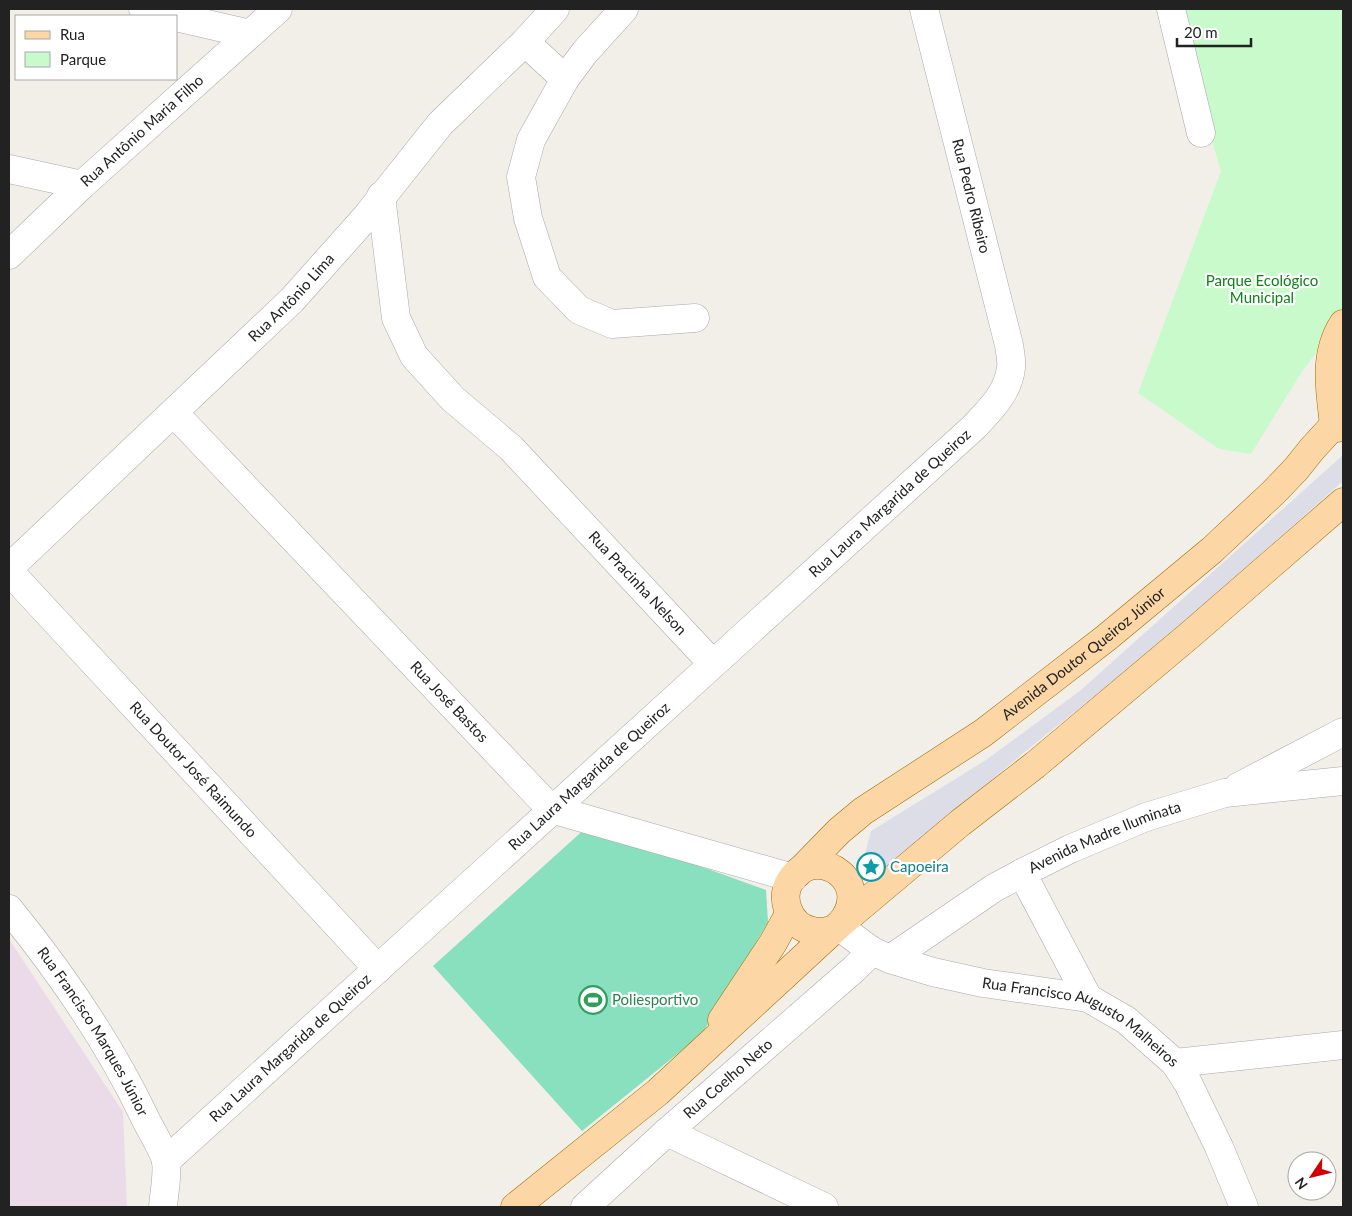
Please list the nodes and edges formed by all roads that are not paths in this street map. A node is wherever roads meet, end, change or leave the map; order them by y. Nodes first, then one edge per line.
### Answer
1 (143, 9) edge
2 (278, 9) edge
3 (555, 9) edge
4 (624, 9) edge
5 (924, 9) edge
6 (1171, 9) edge
7 (170, 15) edge
8 (178, 17) edge
9 (250, 34) junction
10 (525, 42) junction
11 (565, 79) junction
12 (1201, 133) dead end
13 (9, 169) edge
14 (82, 185) junction
15 (381, 196) junction
16 (9, 255) edge
17 (695, 318) dead end
18 (1343, 324) edge
19 (1007, 385) joint
20 (174, 413) junction
21 (1340, 422) edge
22 (1343, 502) edge
23 (9, 569) edge
24 (712, 663) junction
25 (1343, 732) edge
26 (1343, 781) edge
27 (1225, 794) junction
28 (551, 809) junction
29 (1022, 873) junction
30 (795, 875) junction
31 (9, 909) edge
32 (789, 914) junction
33 (837, 926) junction
34 (881, 955) junction
35 (378, 969) junction
36 (1088, 998) junction
37 (1343, 1044) edge
38 (698, 1055) junction
39 (1174, 1063) junction
40 (667, 1132) junction
41 (166, 1161) junction
42 (163, 1207) edge
43 (515, 1207) edge
44 (585, 1207) edge
45 (824, 1207) edge
46 (1244, 1207) edge

1 - 7 street
2 - 9 street, Rua Antônio Maria Filho
3 - 10 street, Rua Antônio Lima
4 - 11 street
5 - 19 street, Rua Pedro Ribeiro
6 - 12 street
8 - 9 street
9 - 14 street, Rua Antônio Maria Filho
10 - 11 street
10 - 15 street, Rua Antônio Lima
11 - 17 street
13 - 14 street
14 - 16 street, Rua Antônio Maria Filho
15 - 20 street, Rua Antônio Lima
15 - 24 street, Rua Pracinha Nelson
18 - 21 main road
19 - 24 street, Rua Laura Margarida de Queiroz
20 - 23 street, Rua Antônio Lima
20 - 28 street, Rua José Bastos
21 - 30 main road, Avenida Doutor Queiroz Júnior
22 - 33 main road
23 - 35 street, Rua Doutor José Raimundo
24 - 28 street, Rua Laura Margarida de Queiroz
25 - 27 street
26 - 27 street, Avenida Madre Iluminata
27 - 29 street, Avenida Madre Iluminata
28 - 30 street
28 - 35 street, Rua Laura Margarida de Queiroz
29 - 34 street, Avenida Madre Iluminata
29 - 36 street
30 - 32 main road
30 - 33 main road
31 - 41 street, Rua Francisco Marques Júnior
32 - 33 main road
32 - 38 main road
33 - 34 street, Rua Francisco Augusto Malheiros
33 - 38 main road
34 - 36 street, Rua Francisco Augusto Malheiros
34 - 40 street, Rua Coelho Neto
35 - 41 street, Rua Laura Margarida de Queiroz
36 - 39 street, Rua Francisco Augusto Malheiros
37 - 39 street
38 - 43 main road
39 - 46 street, Rua Francisco Augusto Malheiros
40 - 44 street, Rua Coelho Neto
40 - 45 street
41 - 42 street

